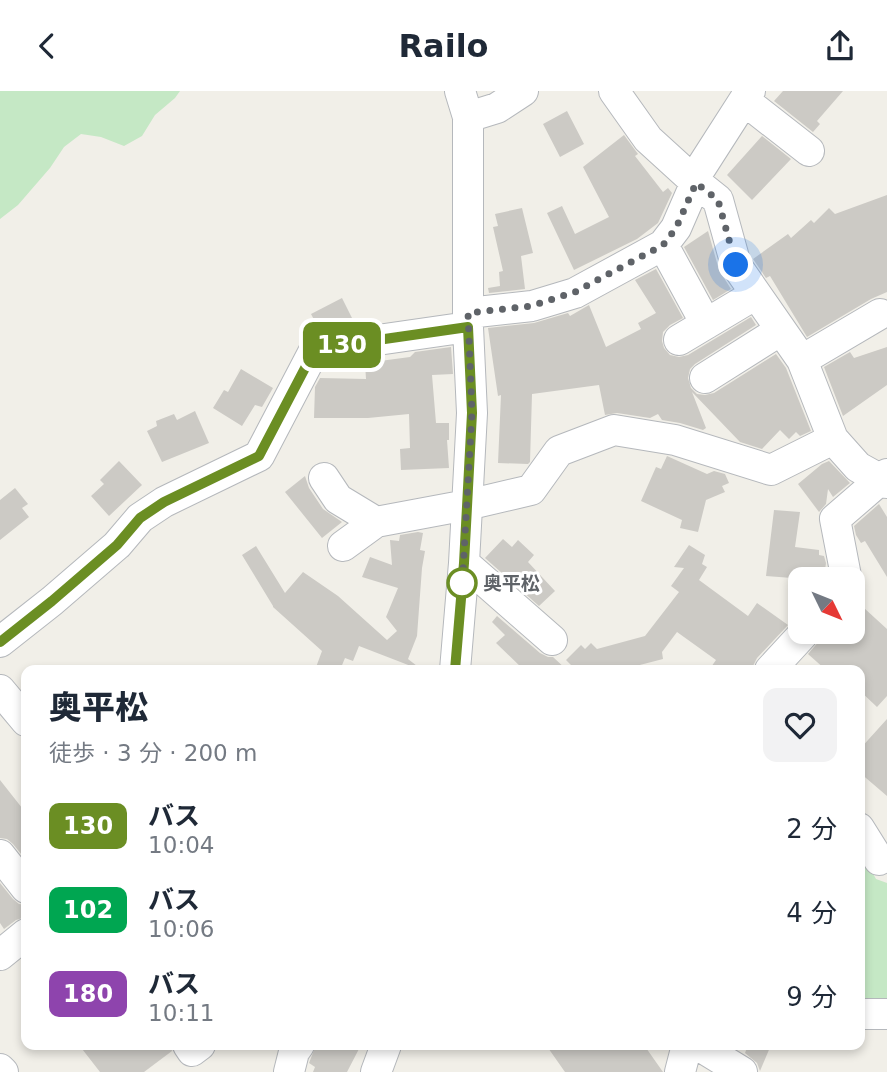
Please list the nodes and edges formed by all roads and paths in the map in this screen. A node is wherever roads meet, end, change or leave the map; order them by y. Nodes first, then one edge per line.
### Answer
1 (523, 91) edge
2 (614, 91) edge
3 (747, 96) edge
4 (464, 104) edge
5 (809, 151) dead end
6 (695, 181) junction
7 (663, 245) junction
8 (756, 294) junction
9 (880, 314) dead end
10 (468, 320) junction
11 (706, 324) junction
12 (781, 330) junction
13 (678, 340) dead end
14 (802, 360) junction
15 (705, 378) dead end
16 (833, 439) junction
17 (324, 478) dead end
18 (885, 478) edge
19 (467, 505) junction
20 (376, 522) junction
21 (343, 546) dead end
22 (464, 563) junction
23 (844, 567) edge
24 (552, 641) dead end
25 (0, 642) edge
26 (794, 644) edge
27 (455, 665) edge
28 (775, 665) edge
29 (0, 690) edge
30 (21, 715) edge
31 (865, 838) edge
32 (0, 855) edge
33 (879, 860) dead end
34 (21, 882) edge
35 (21, 939) edge
36 (0, 955) edge
37 (865, 1014) edge
38 (887, 1014) edge
39 (686, 1050) edge
40 (706, 1050) edge
41 (680, 1072) edge
42 (743, 1072) edge

1 - 4 street
2 - 6 street
3 - 5 street
3 - 6 street
4 - 10 street
6 - 7 street
6 - 8 street
7 - 10 street
7 - 11 street
8 - 11 street
8 - 12 street
9 - 14 street
10 - 19 street
10 - 25 street
11 - 13 street
12 - 14 street
12 - 15 street
14 - 16 street
16 - 18 street
16 - 19 street
17 - 20 street
18 - 23 street
19 - 20 street
19 - 22 street
20 - 21 street
22 - 24 street
22 - 27 street
26 - 28 street
29 - 30 street
31 - 33 street
32 - 34 street
35 - 36 street
37 - 38 street
39 - 41 street
40 - 42 street

